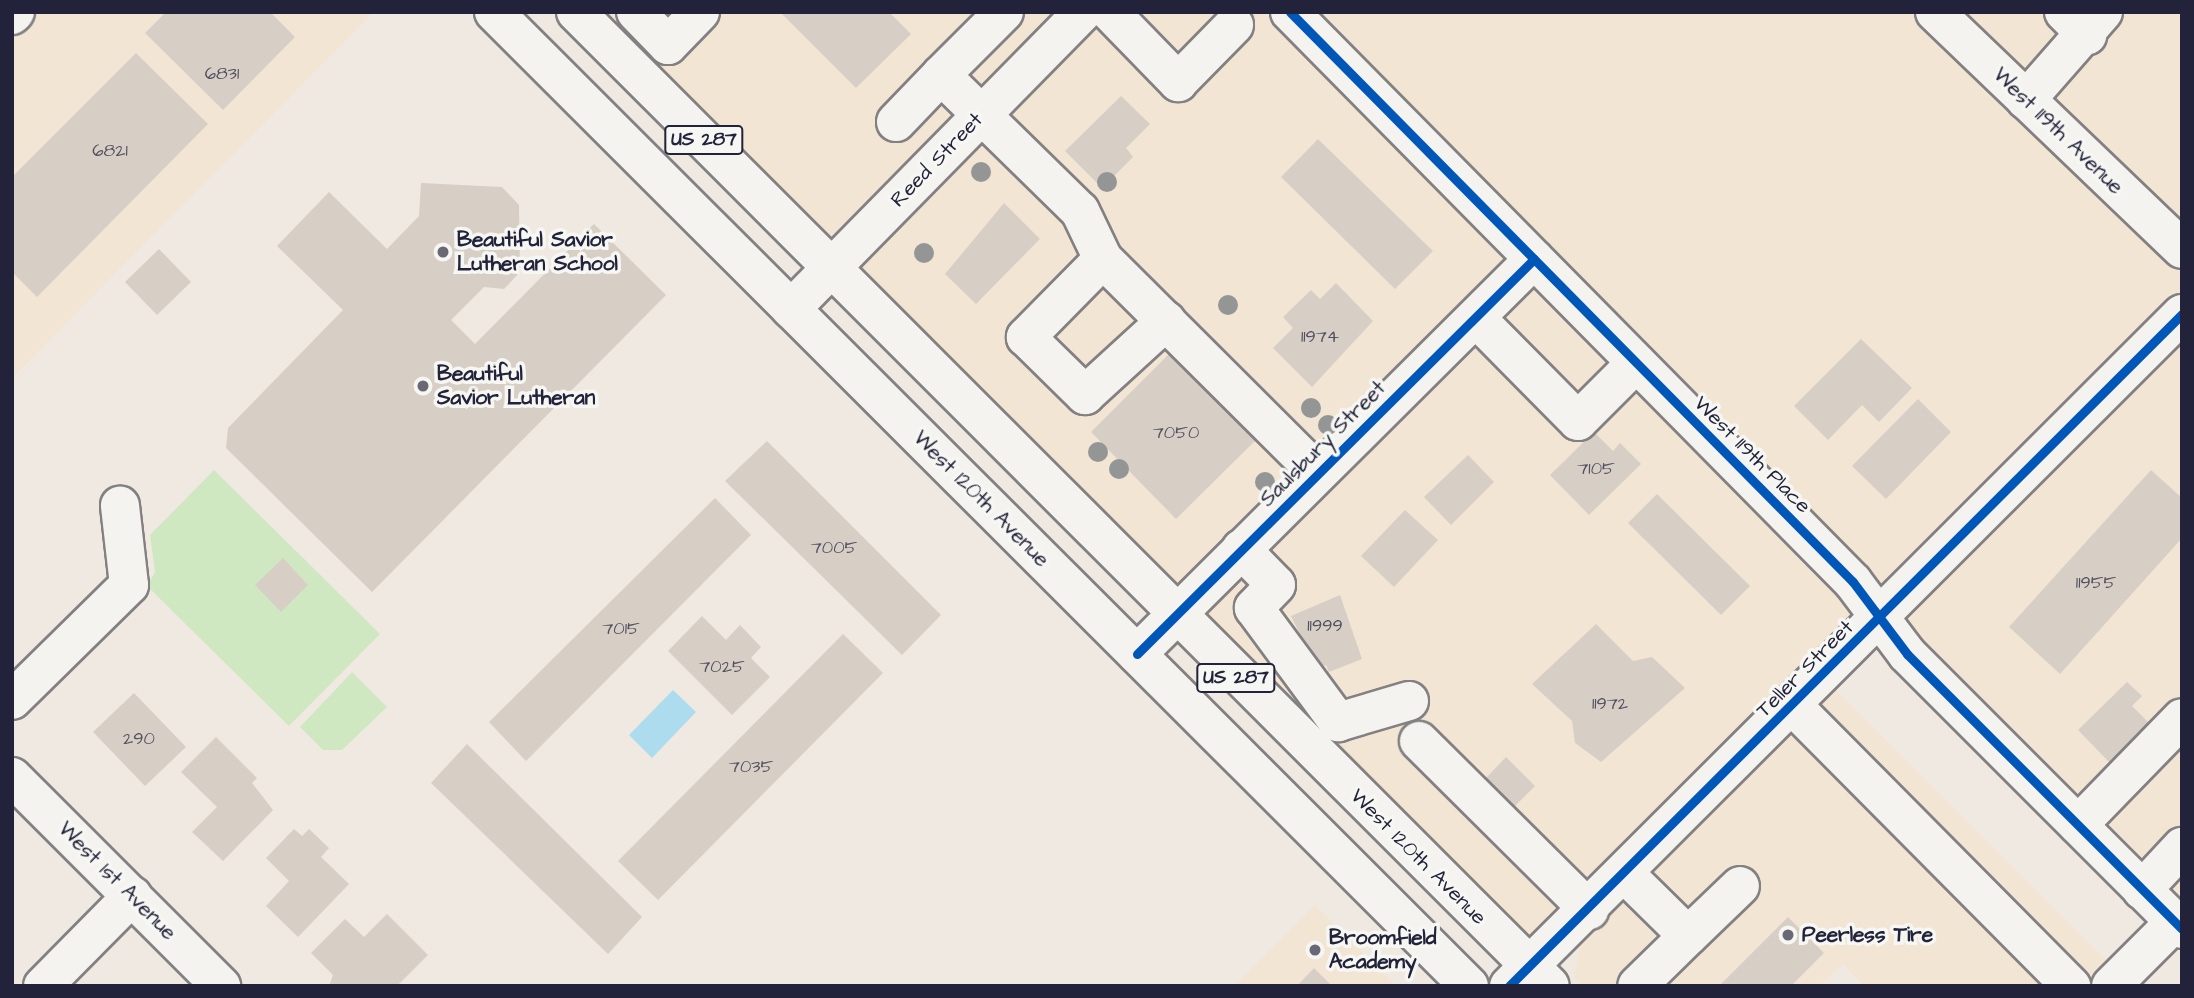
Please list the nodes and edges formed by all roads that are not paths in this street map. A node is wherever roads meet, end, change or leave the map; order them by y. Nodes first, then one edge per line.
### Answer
1 (494, 12) edge
2 (576, 12) edge
3 (636, 12) edge
4 (700, 12) edge
5 (1004, 12) edge
6 (1083, 12) edge
7 (1110, 12) edge
8 (1290, 12) edge
9 (1934, 12) edge
10 (2085, 20) edge
11 (1234, 25) dead end
12 (942, 75) junction
13 (2026, 100) junction
14 (983, 113) junction
15 (896, 121) dead end
16 (2182, 249) edge
17 (1103, 258) junction
18 (1534, 259) junction
19 (831, 268) junction
20 (792, 309) junction
21 (2182, 314) edge
22 (1476, 318) junction
23 (1166, 321) junction
24 (1636, 363) junction
25 (1318, 473) junction
26 (120, 506) dead end
27 (1241, 550) junction
28 (1175, 617) junction
29 (1879, 620) junction
30 (1137, 654) junction
31 (12, 700) edge
32 (1409, 701) dead end
33 (1793, 706) junction
34 (2182, 718) edge
35 (1419, 741) dead end
36 (12, 776) edge
37 (2078, 825) junction
38 (2182, 847) edge
39 (1625, 874) junction
40 (1740, 886) dead end
41 (2143, 890) junction
42 (132, 896) junction
43 (1589, 909) junction
44 (2178, 926) edge
45 (1688, 936) junction
46 (1529, 979) edge
47 (43, 986) edge
48 (221, 986) edge
49 (1469, 986) edge
50 (1637, 986) edge
51 (2071, 986) edge
52 (2111, 986) edge

1 - 20 street, West 120th Avenue / US 287
2 - 19 street, West 120th Avenue / US 287
3 - 4 street
5 - 12 street
6 - 14 street, Reed Street
7 - 11 street
8 - 18 street, West 119th Place
9 - 13 street, West 119th Avenue
10 - 13 street
12 - 14 street
12 - 15 street
13 - 16 street, West 119th Avenue
14 - 17 street
14 - 19 street, Reed Street
17 - 23 street
17 - 23 street
18 - 22 street, Saulsbury Street
18 - 24 street, West 119th Place
19 - 20 street, Reed Street
19 - 28 street, West 120th Avenue / US 287
20 - 30 street, West 120th Avenue / US 287
21 - 29 street, Teller Street
22 - 24 street
22 - 25 street, Saulsbury Street
23 - 25 street
24 - 29 street, West 119th Place
25 - 27 street, Saulsbury Street
26 - 31 street
27 - 28 street, Saulsbury Street
27 - 32 street
28 - 30 street, Saulsbury Street
28 - 46 street, West 120th Avenue / US 287
29 - 33 street, Teller Street
29 - 37 street, West 119th Place
30 - 49 street, West 120th Avenue / US 287
33 - 39 street, Teller Street
33 - 51 street
34 - 37 street
35 - 43 street
36 - 42 street, West 1st Avenue
37 - 41 street, West 119th Place
38 - 41 street
39 - 43 street, Teller Street
39 - 45 street
40 - 45 street
41 - 44 street, West 119th Place
42 - 47 street
42 - 48 street, West 1st Avenue
43 - 46 street, Teller Street
44 - 52 street
45 - 50 street

